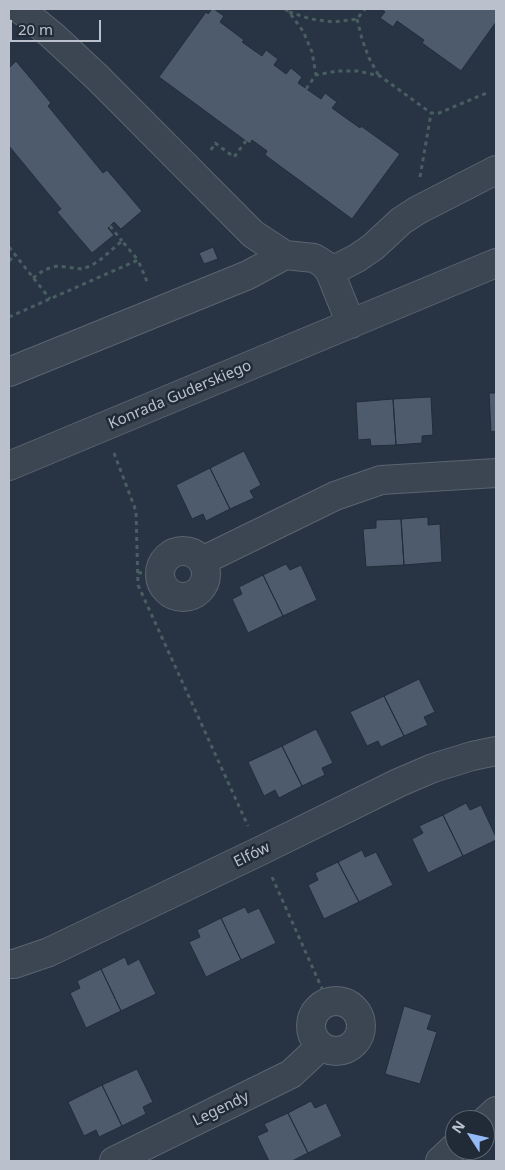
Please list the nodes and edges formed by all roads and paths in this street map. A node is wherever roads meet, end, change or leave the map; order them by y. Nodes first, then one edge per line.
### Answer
1 (20, 9) edge
2 (285, 9) edge
3 (365, 9) edge
4 (289, 12) junction
5 (357, 19) junction
6 (316, 76) junction
7 (380, 76) junction
8 (306, 89) dead end
9 (488, 92) dead end
10 (431, 113) junction
11 (246, 141) dead end
12 (213, 146) dead end
13 (496, 170) edge
14 (419, 184) dead end
15 (110, 226) dead end
16 (122, 241) junction
17 (9, 247) edge
18 (285, 254) junction
19 (15, 255) junction
20 (138, 260) junction
21 (9, 261) edge
22 (496, 263) edge
23 (330, 272) junction
24 (33, 278) junction
25 (146, 278) dead end
26 (50, 299) junction
27 (9, 317) edge
28 (351, 324) junction
29 (9, 372) edge
30 (114, 453) dead end
31 (9, 466) edge
32 (496, 473) edge
33 (202, 561) junction
34 (149, 572) junction
35 (496, 751) edge
36 (240, 809) dead end
37 (278, 892) dead end
38 (9, 964) edge
39 (328, 1002) junction
40 (321, 1046) junction
41 (114, 1161) edge

1 - 18 street
2 - 4 path
3 - 5 path
4 - 5 path
4 - 6 path
5 - 7 path
6 - 7 path
6 - 8 path
7 - 10 path
9 - 10 path
10 - 14 path
11 - 12 path
13 - 23 street
15 - 16 path
16 - 20 path
16 - 24 path
17 - 19 path
18 - 23 street
18 - 29 street
19 - 21 path
19 - 24 path
20 - 25 path
20 - 26 path
22 - 28 street, Konrada Guderskiego
23 - 28 street
24 - 26 path
26 - 27 path
28 - 31 street, Konrada Guderskiego
30 - 34 path
32 - 33 street
33 - 34 street
33 - 34 street
34 - 36 path
35 - 38 street, Elfów
37 - 39 path
39 - 40 street
39 - 40 street
40 - 41 street, Legendy

